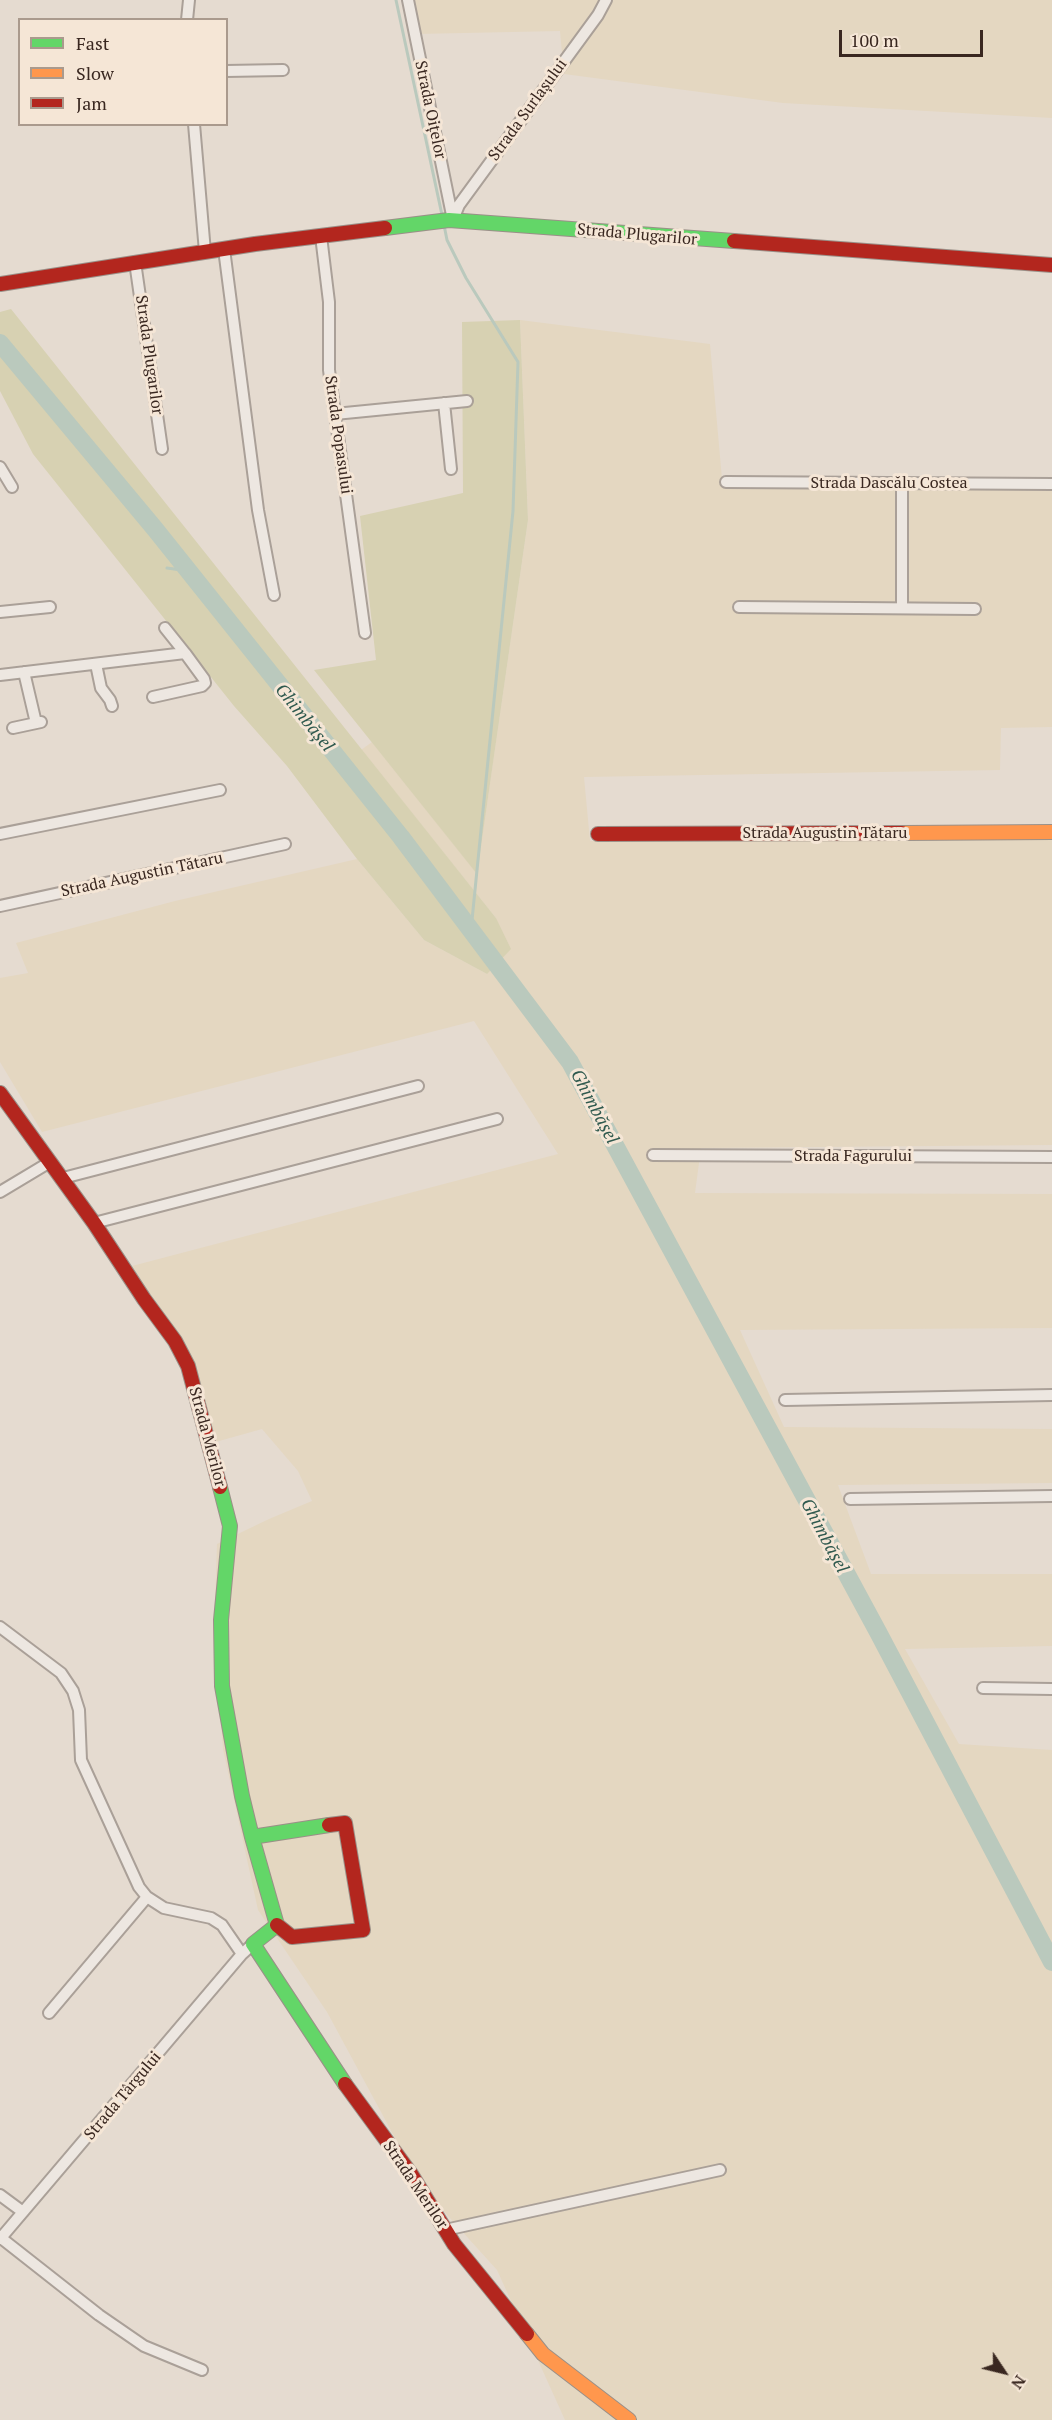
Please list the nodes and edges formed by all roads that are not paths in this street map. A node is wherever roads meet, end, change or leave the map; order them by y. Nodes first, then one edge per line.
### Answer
1 (189, 0) edge
2 (408, 0) edge
3 (606, 0) edge
4 (187, 18) edge
5 (283, 70) dead end
6 (228, 71) edge
7 (194, 126) edge
8 (451, 220) junction
9 (321, 236) junction
10 (224, 249) junction
11 (205, 252) junction
12 (135, 262) junction
13 (1052, 265) edge
14 (0, 284) edge
15 (467, 401) dead end
16 (444, 403) junction
17 (335, 414) junction
18 (162, 449) dead end
19 (0, 467) edge
20 (451, 469) dead end
21 (726, 482) dead end
22 (902, 483) junction
23 (1052, 484) edge
24 (12, 487) dead end
25 (274, 595) dead end
26 (50, 607) dead end
27 (739, 608) dead end
28 (902, 608) junction
29 (975, 609) dead end
30 (0, 612) edge
31 (165, 628) dead end
32 (364, 633) dead end
33 (185, 653) junction
34 (96, 664) junction
35 (24, 672) junction
36 (0, 675) edge
37 (153, 697) dead end
38 (112, 706) dead end
39 (13, 728) dead end
40 (220, 790) dead end
41 (1052, 832) edge
42 (0, 834) edge
43 (598, 834) dead end
44 (285, 844) dead end
45 (0, 906) edge
46 (418, 1086) dead end
47 (0, 1093) edge
48 (497, 1119) dead end
49 (653, 1155) dead end
50 (1052, 1157) edge
51 (50, 1162) junction
52 (63, 1179) junction
53 (0, 1192) edge
54 (94, 1223) junction
55 (1052, 1395) edge
56 (785, 1400) dead end
57 (1052, 1496) edge
58 (850, 1500) dead end
59 (0, 1627) edge
60 (983, 1688) dead end
61 (1052, 1689) edge
62 (252, 1837) junction
63 (147, 1897) junction
64 (277, 1925) junction
65 (248, 1949) junction
66 (49, 2013) dead end
67 (720, 2170) dead end
68 (0, 2195) edge
69 (23, 2212) junction
70 (446, 2230) junction
71 (1, 2238) edge
72 (202, 2370) dead end
73 (629, 2420) edge

1 - 4 street
2 - 8 street, Strada Oițelor
3 - 8 street, Strada Surlașului
5 - 6 street
7 - 11 street
8 - 9 street, Strada Plugarilor
8 - 13 street, Strada Plugarilor
9 - 10 street, Strada Plugarilor
9 - 17 street, Strada Popasului
10 - 11 street, Strada Plugarilor
10 - 25 street
11 - 12 street, Strada Plugarilor
12 - 14 street, Strada Plugarilor
12 - 18 street, Strada Plugarilor
15 - 16 street
16 - 17 street
16 - 20 street
17 - 32 street, Strada Popasului
19 - 24 street
21 - 22 street, Strada Dascălu Costea
22 - 23 street, Strada Dascălu Costea
22 - 28 street
26 - 30 street
27 - 28 street
28 - 29 street
31 - 33 street
33 - 34 street
33 - 37 street
34 - 35 street
34 - 38 street
35 - 36 street
35 - 39 street
40 - 42 street
41 - 43 street, Strada Augustin Tătaru
44 - 45 street, Strada Augustin Tătaru
46 - 52 street
47 - 51 street, Strada Merilor
48 - 54 street
49 - 50 street, Strada Fagurului
51 - 52 street, Strada Merilor
51 - 53 street
52 - 54 street, Strada Merilor
54 - 62 street, Strada Merilor
55 - 56 street
57 - 58 street
59 - 63 street
60 - 61 street
62 - 64 street, Strada Merilor
62 - 64 street
63 - 65 street
63 - 66 street
64 - 65 street
65 - 69 street, Strada Târgului
65 - 70 street, Strada Merilor
67 - 70 street
68 - 69 street
69 - 71 street, Strada Târgului
70 - 73 street, Strada Merilor
71 - 72 street, Strada Târgului

